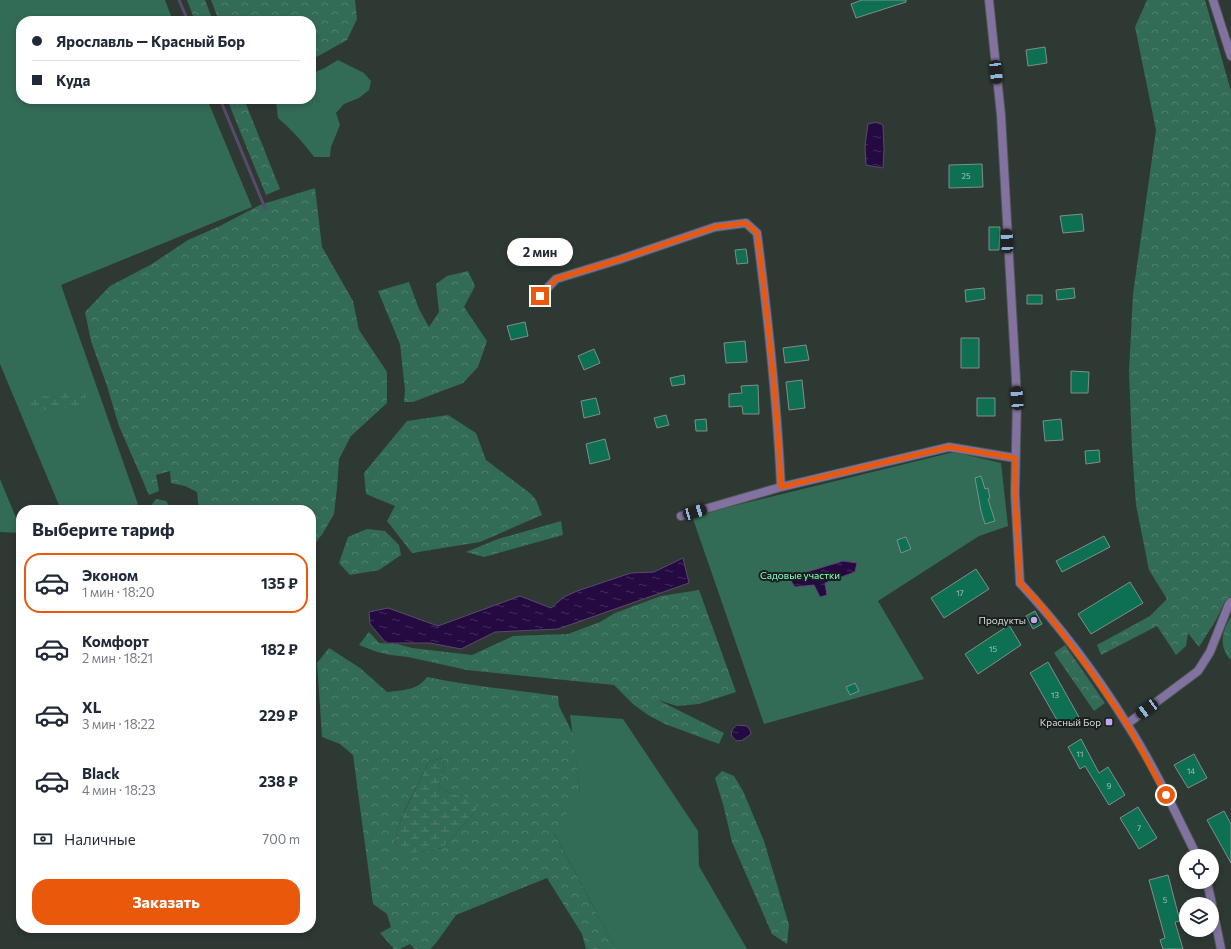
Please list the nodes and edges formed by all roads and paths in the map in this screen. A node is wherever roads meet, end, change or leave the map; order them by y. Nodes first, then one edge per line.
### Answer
1 (988, 0) edge
2 (1213, 0) edge
3 (1231, 56) edge
4 (540, 296) dead end
5 (1015, 458) junction
6 (781, 487) junction
7 (681, 516) dead end
8 (1231, 602) edge
9 (1127, 724) junction
10 (1194, 849) edge
11 (1219, 937) edge
12 (1221, 949) edge

1 - 5 street
2 - 3 street
4 - 6 street
5 - 6 street
5 - 9 street
6 - 7 street
8 - 9 street
9 - 10 street
11 - 12 street

